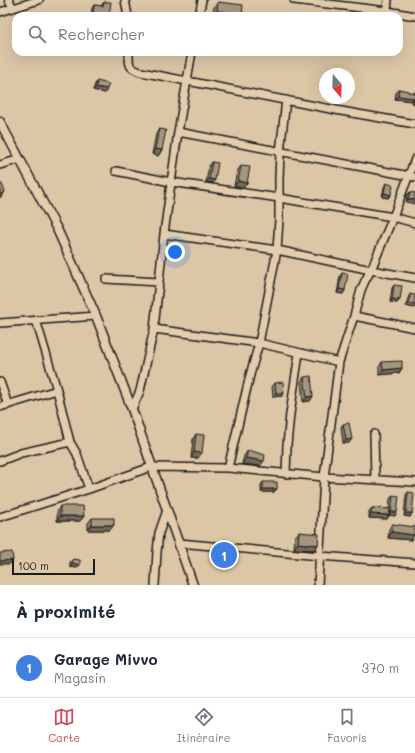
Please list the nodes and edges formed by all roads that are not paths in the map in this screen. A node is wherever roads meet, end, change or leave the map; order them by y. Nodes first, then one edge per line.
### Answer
1 (9, 0) edge
2 (39, 0) edge
3 (126, 0) edge
4 (202, 0) edge
5 (294, 0) edge
6 (388, 0) edge
7 (317, 1) edge
8 (13, 8) junction
9 (387, 11) junction
10 (0, 12) edge
11 (128, 12) edge
12 (200, 12) edge
13 (393, 12) edge
14 (403, 14) edge
15 (415, 16) edge
16 (129, 56) edge
17 (191, 56) edge
18 (186, 80) junction
19 (286, 100) junction
20 (0, 122) edge
21 (415, 124) edge
22 (178, 132) junction
23 (280, 152) junction
24 (20, 159) junction
25 (415, 159) edge
26 (0, 165) edge
27 (116, 171) dead end
28 (411, 176) edge
29 (171, 182) junction
30 (279, 198) junction
31 (393, 217) junction
32 (415, 223) edge
33 (164, 234) junction
34 (277, 250) junction
35 (372, 270) junction
36 (106, 278) dead end
37 (415, 278) edge
38 (159, 282) junction
39 (96, 316) junction
40 (354, 316) junction
41 (36, 320) junction
42 (0, 322) edge
43 (415, 328) edge
44 (154, 329) junction
45 (259, 343) junction
46 (299, 352) junction
47 (339, 362) junction
48 (0, 382) edge
49 (57, 390) junction
50 (8, 405) junction
51 (0, 408) edge
52 (132, 409) junction
53 (374, 434) dead end
54 (70, 442) junction
55 (0, 461) edge
56 (151, 467) junction
57 (228, 468) junction
58 (286, 474) junction
59 (324, 477) junction
60 (375, 480) junction
61 (415, 482) edge
62 (89, 489) junction
63 (167, 510) junction
64 (0, 518) edge
65 (179, 544) junction
66 (320, 556) junction
67 (415, 563) edge
68 (155, 585) edge
69 (193, 585) edge
70 (318, 585) edge

1 - 8 street
2 - 8 street
3 - 11 street
4 - 12 street
5 - 7 street
6 - 9 street
7 - 9 street
8 - 10 street
9 - 13 street
14 - 15 street
16 - 18 street
17 - 18 street
18 - 19 street
18 - 22 street
19 - 21 street
19 - 23 street
20 - 24 main road
22 - 23 street
22 - 29 street
23 - 28 street
23 - 30 street
24 - 26 street
24 - 39 main road
25 - 28 street
27 - 29 street
28 - 31 street
29 - 30 street
29 - 33 street
30 - 31 street
30 - 34 street
31 - 32 street
31 - 35 street
33 - 34 street
33 - 38 street
34 - 35 street
34 - 45 street
35 - 37 street
35 - 40 street
36 - 38 street
38 - 44 street
39 - 41 street
39 - 52 main road
40 - 43 street
40 - 47 street
41 - 42 street
41 - 49 street
44 - 45 street
44 - 52 street
45 - 46 street
45 - 57 street
46 - 47 street
46 - 58 street
47 - 59 street
48 - 50 street
49 - 50 street
49 - 54 street
50 - 51 street
52 - 56 main road
53 - 60 street
54 - 55 street
54 - 62 street
56 - 57 street
56 - 62 street
56 - 63 main road
57 - 58 street
58 - 59 street
59 - 60 street
59 - 66 street
60 - 61 street
62 - 64 street
63 - 65 main road
63 - 68 street
65 - 66 street
65 - 69 main road
66 - 67 street
66 - 70 street

